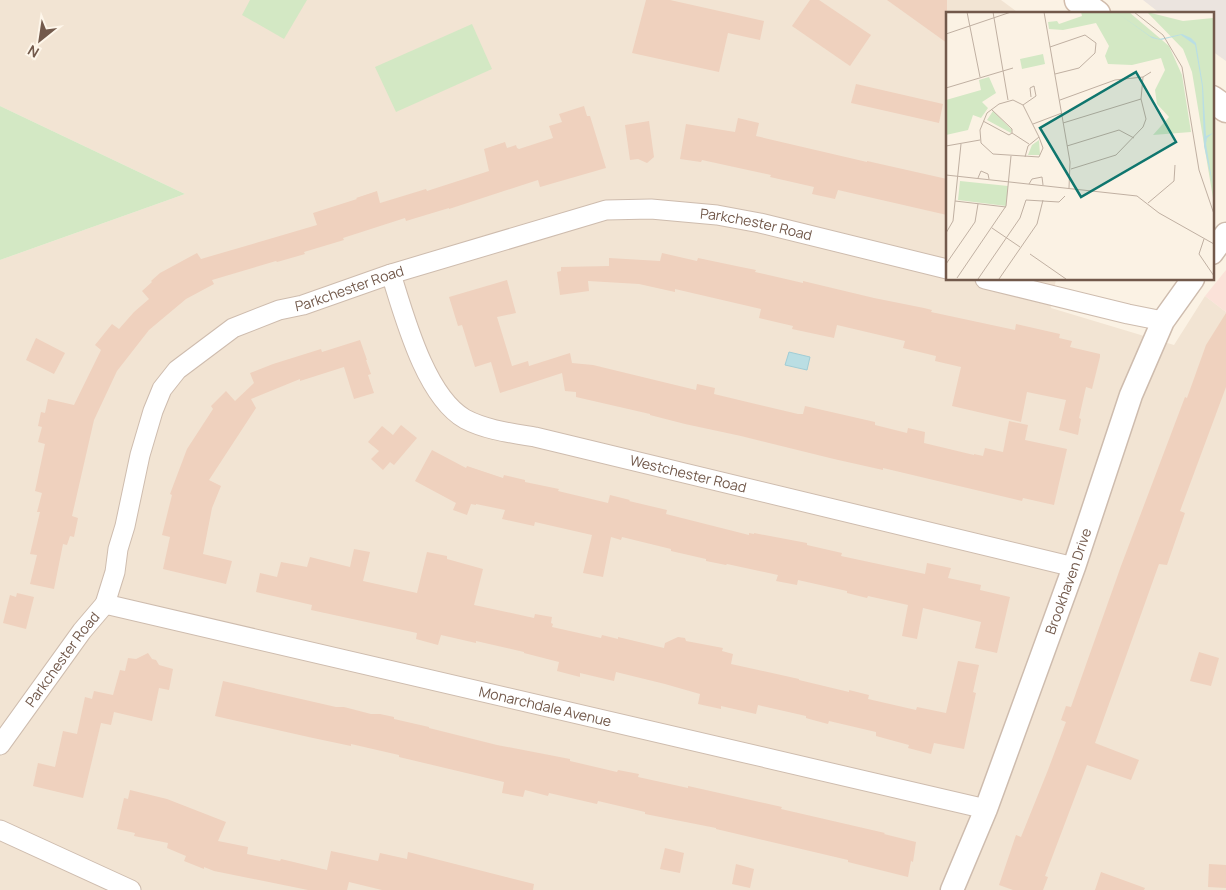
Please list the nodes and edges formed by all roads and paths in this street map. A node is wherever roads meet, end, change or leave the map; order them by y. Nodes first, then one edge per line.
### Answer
1 (1078, 0) edge
2 (1094, 12) edge
3 (1214, 100) edge
4 (1226, 109) edge
5 (1226, 234) edge
6 (1214, 250) edge
7 (946, 270) edge
8 (391, 274) junction
9 (989, 280) edge
10 (1193, 280) edge
11 (1163, 321) junction
12 (1074, 567) junction
13 (106, 604) junction
14 (0, 745) edge
15 (986, 809) junction
16 (0, 830) edge
17 (131, 890) edge
18 (952, 890) edge

1 - 2 main road
3 - 4 main road
5 - 6 street
7 - 8 street, Parkchester Road
8 - 12 street, Westchester Road
8 - 13 street, Parkchester Road
9 - 11 street
10 - 11 street, Brookhaven Drive
11 - 12 street, Brookhaven Drive
12 - 15 street, Brookhaven Drive
13 - 14 street, Parkchester Road
13 - 15 street, Monarchdale Avenue
15 - 18 street, Brookhaven Drive
16 - 17 street

